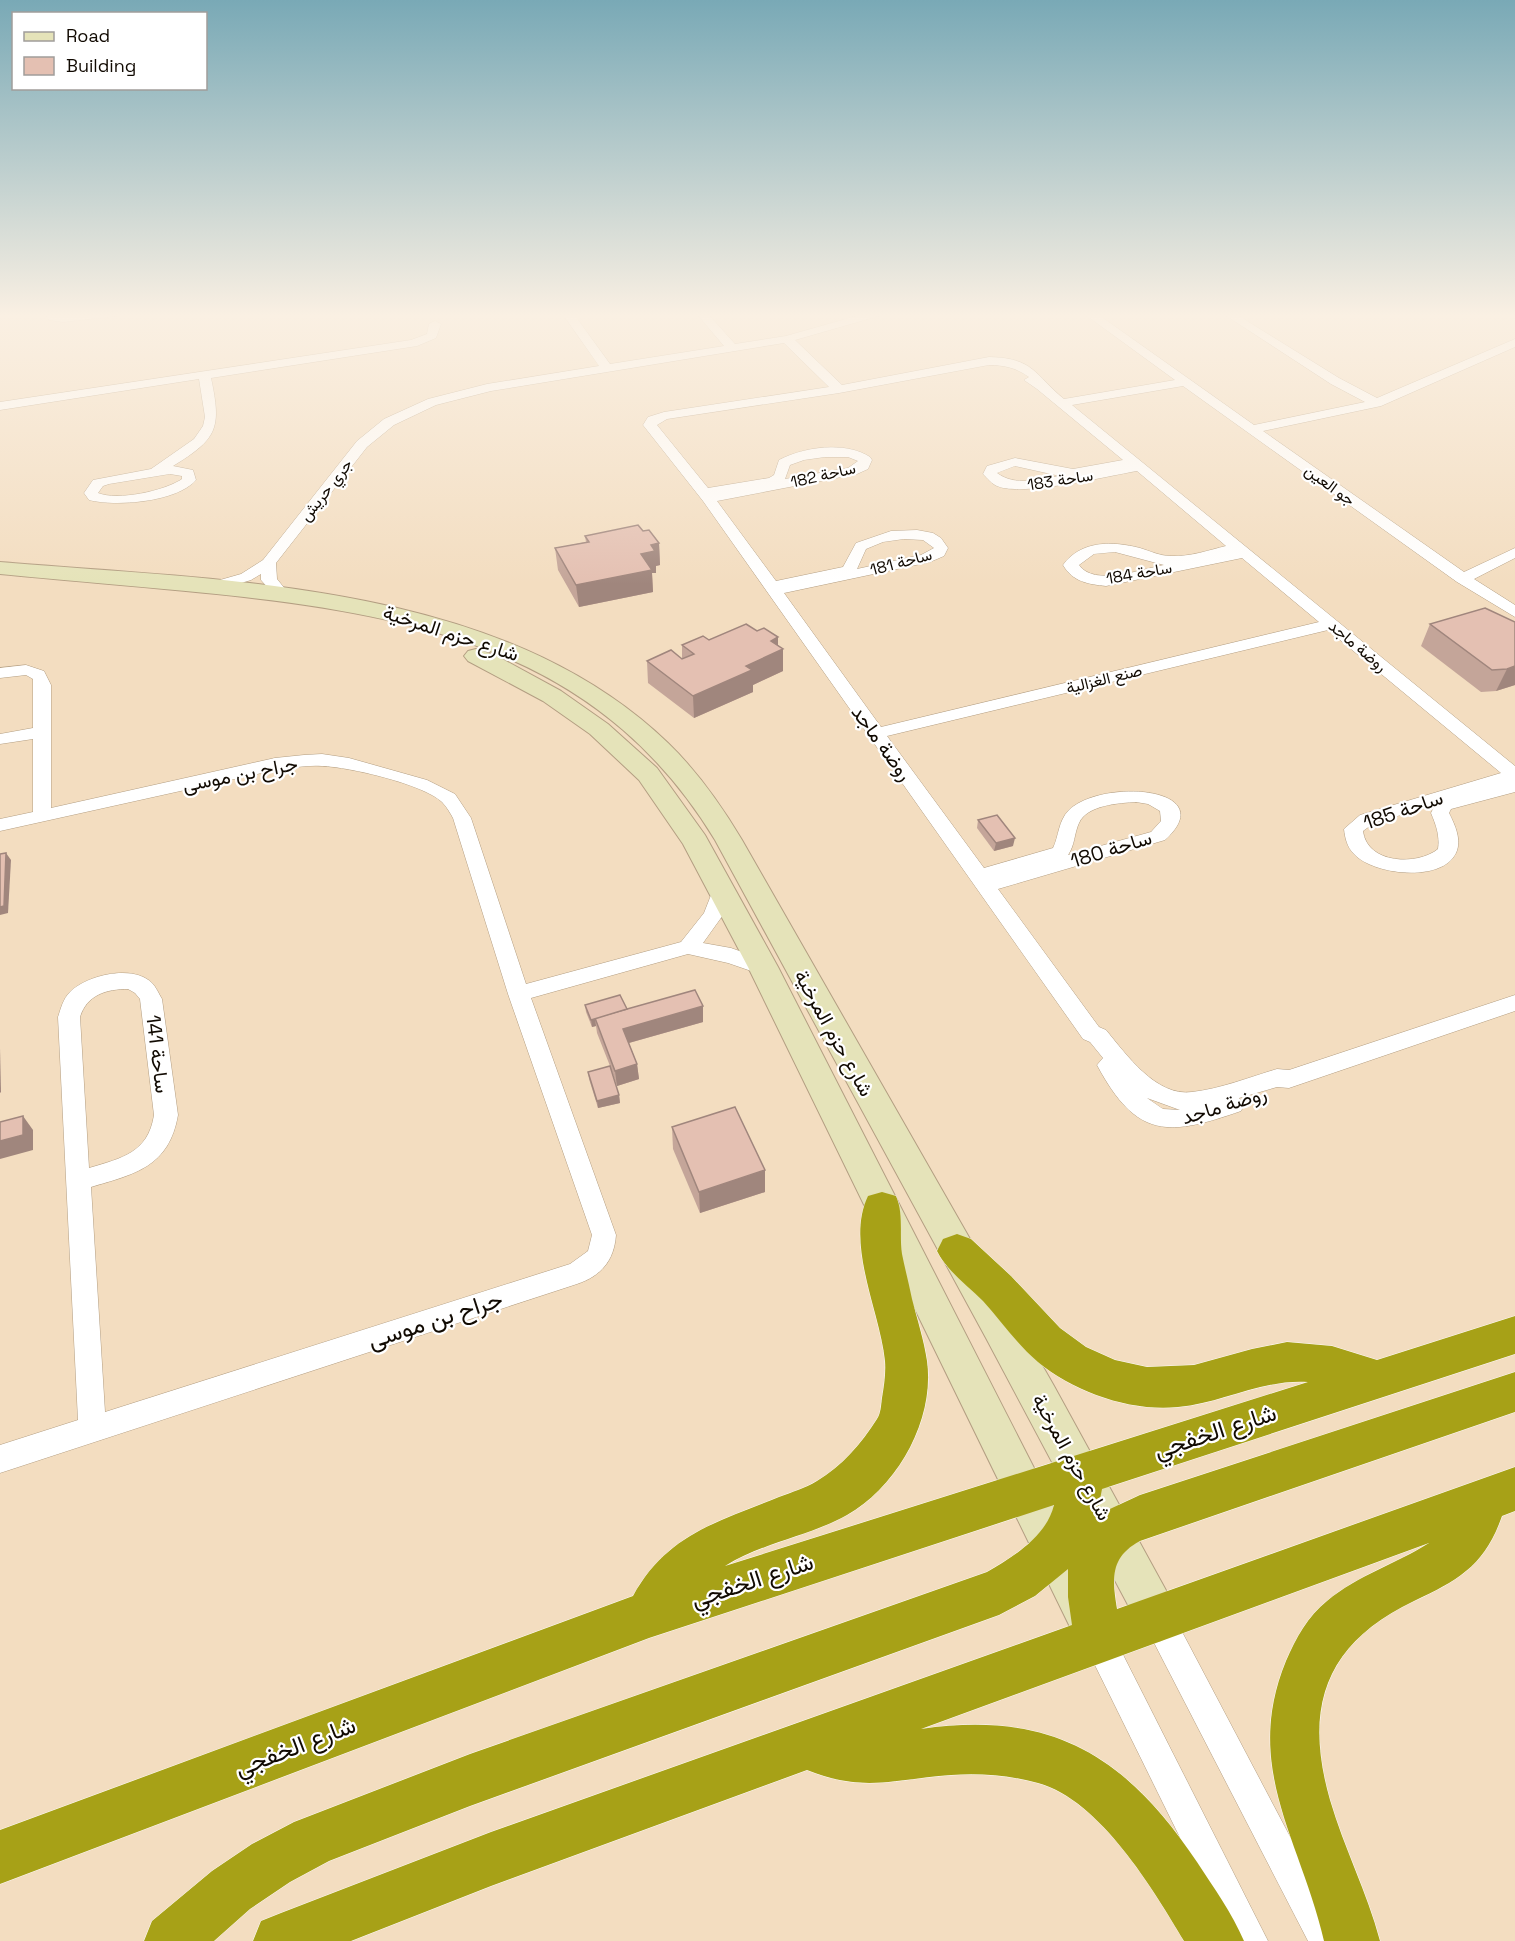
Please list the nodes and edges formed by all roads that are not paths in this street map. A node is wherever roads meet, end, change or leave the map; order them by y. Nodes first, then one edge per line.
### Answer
1 (1061, 403) edge
2 (16, 404) edge
3 (209, 404) edge
4 (429, 404) edge
5 (752, 404) edge
6 (1216, 404) edge
7 (1374, 404) edge
8 (0, 406) edge
9 (1252, 429) junction
10 (192, 447) junction
11 (1136, 464) junction
12 (1048, 467) junction
13 (156, 471) junction
14 (183, 471) junction
15 (782, 472) junction
16 (808, 479) junction
17 (1050, 483) junction
18 (706, 495) junction
19 (1242, 550) junction
20 (1515, 552) edge
21 (1145, 555) junction
22 (855, 560) junction
23 (268, 563) junction
24 (887, 567) junction
25 (0, 568) edge
26 (1152, 572) junction
27 (1462, 579) junction
28 (0, 583) edge
29 (211, 587) junction
30 (772, 589) junction
31 (282, 595) junction
32 (1515, 612) edge
33 (1332, 624) junction
34 (0, 673) edge
35 (42, 732) junction
36 (876, 734) junction
37 (0, 739) edge
38 (1515, 778) edge
39 (1406, 807) junction
40 (42, 816) junction
41 (0, 825) edge
42 (1445, 825) junction
43 (1069, 834) junction
44 (1111, 849) junction
45 (984, 881) junction
46 (722, 890) junction
47 (688, 947) junction
48 (763, 968) junction
49 (519, 994) junction
50 (1515, 1003) edge
51 (79, 1181) junction
52 (882, 1208) junction
53 (957, 1251) junction
54 (1515, 1335) edge
55 (1376, 1379) junction
56 (1515, 1392) edge
57 (92, 1429) junction
58 (0, 1459) edge
59 (1082, 1474) junction
60 (1026, 1492) junction
61 (1500, 1494) edge
62 (1113, 1531) junction
63 (1055, 1551) junction
64 (649, 1614) junction
65 (1159, 1620) junction
66 (1099, 1640) junction
67 (808, 1745) junction
68 (0, 1857) edge
69 (172, 1941) edge
70 (281, 1941) edge
71 (1216, 1941) edge
72 (1250, 1941) edge
73 (1327, 1941) edge
74 (1352, 1941) edge

1 - 11 street, روضة ماجد
2 - 8 street
3 - 10 street
4 - 23 street, جري حريش
5 - 18 street, روضة ماجد
6 - 9 street, جو العين
7 - 9 street
9 - 27 street, جو العين
10 - 13 street
10 - 14 street
11 - 12 street, ساحة 183
11 - 17 street, ساحة 183
11 - 19 street, روضة ماجد
12 - 17 street
12 - 17 street, ساحة 183
13 - 14 street
13 - 14 street
15 - 16 street
15 - 16 street, ساحة 182
15 - 18 street, ساحة 182
16 - 18 street, ساحة 182
18 - 30 street, روضة ماجد
19 - 21 street, ساحة 184
19 - 26 street, ساحة 184
19 - 33 street, روضة ماجد
20 - 27 street
21 - 26 street
21 - 26 street, ساحة 184
22 - 24 street
22 - 24 street, ساحة 181
22 - 30 street, ساحة 181
23 - 29 street, جري حريش
23 - 31 street
24 - 30 street, ساحة 181
25 - 29 street, شارع حزم المرخية
27 - 32 street, جو العين
28 - 46 street, شارع حزم المرخية
29 - 31 street, شارع حزم المرخية
30 - 36 street, روضة ماجد
31 - 53 street, شارع حزم المرخية
33 - 36 street, صنع الغزالية
33 - 38 street, روضة ماجد
34 - 35 street
35 - 37 street
35 - 40 street
36 - 45 street, روضة ماجد
38 - 39 street, ساحة 185
38 - 42 street, ساحة 185
39 - 42 street
39 - 42 street, ساحة 185
40 - 41 street, جراح بن موسى
40 - 49 street, جراح بن موسى
43 - 44 street
43 - 44 street, ساحة 180
43 - 45 street, ساحة 180
44 - 45 street, ساحة 180
45 - 50 street, روضة ماجد
46 - 47 street
46 - 48 street, شارع حزم المرخية
47 - 48 street
47 - 49 street
48 - 52 street, شارع حزم المرخية
49 - 57 street, جراح بن موسى
51 - 51 street, ساحة 141
51 - 57 street, ساحة 141
52 - 60 street, شارع حزم المرخية
52 - 64 highway
53 - 55 highway
53 - 59 street, شارع حزم المرخية
54 - 55 highway, شارع الخفجي
55 - 59 highway, شارع الخفجي
56 - 62 highway
57 - 58 street, جراح بن موسى
59 - 60 highway, شارع الخفجي
59 - 62 street, شارع حزم المرخية
59 - 63 highway
60 - 63 street, شارع حزم المرخية
60 - 64 highway, شارع الخفجي
61 - 65 highway
61 - 74 highway
62 - 65 street, شارع حزم المرخية
62 - 66 highway
63 - 66 street, شارع حزم المرخية
63 - 69 highway
64 - 68 highway, شارع الخفجي
65 - 66 highway
65 - 73 street, شارع حزم المرخية
66 - 67 highway
66 - 72 street, شارع حزم المرخية
67 - 70 highway
67 - 71 highway

